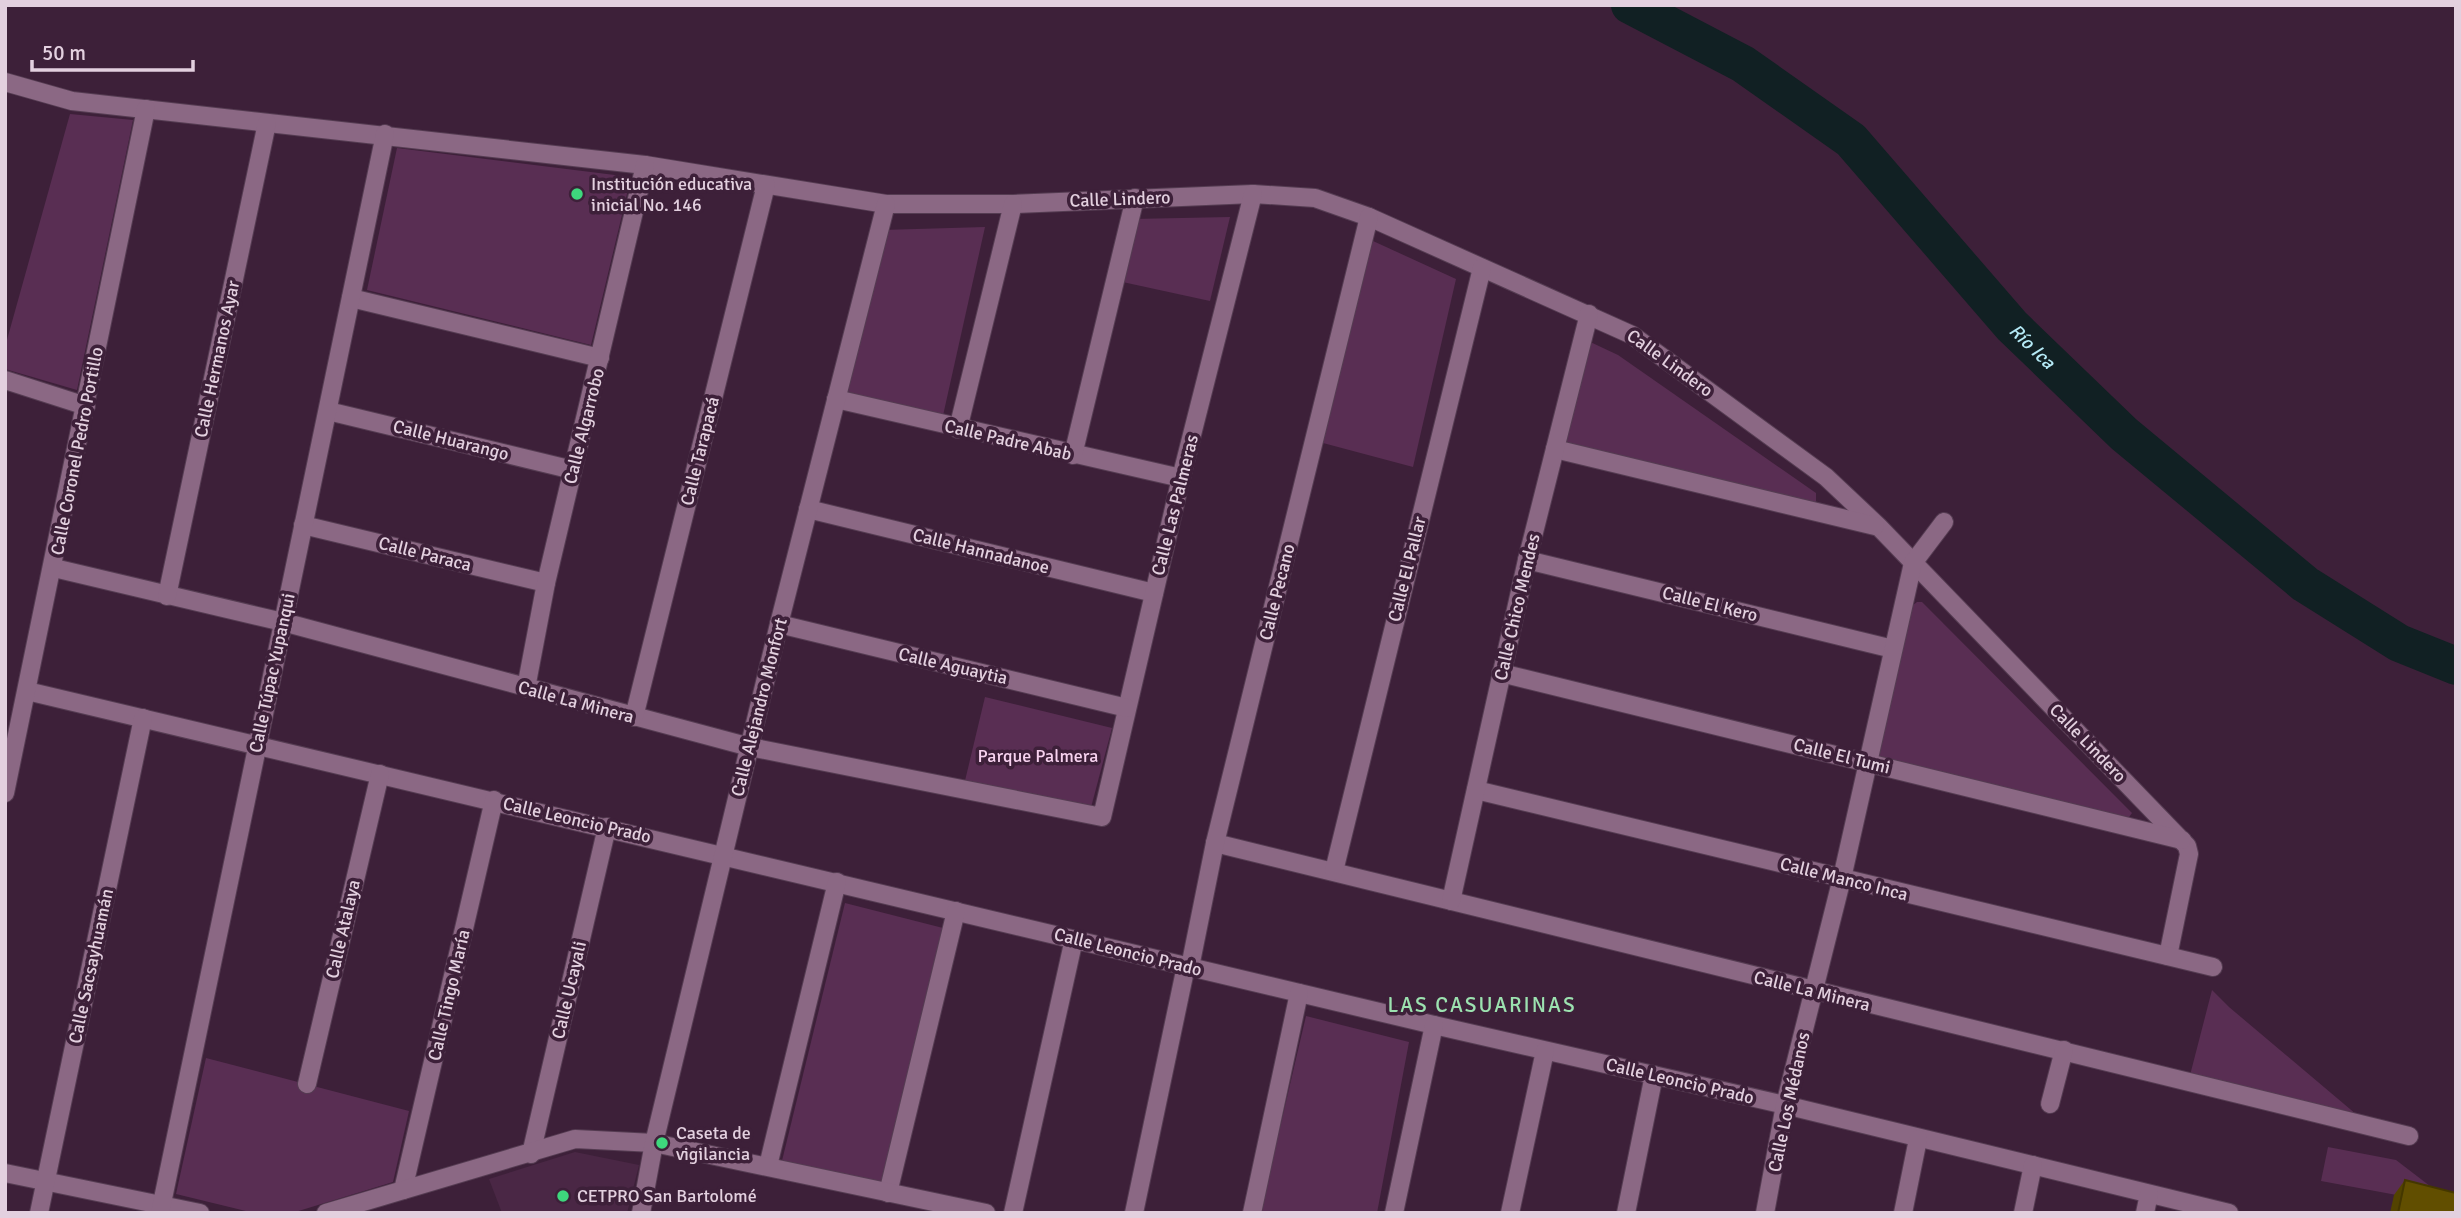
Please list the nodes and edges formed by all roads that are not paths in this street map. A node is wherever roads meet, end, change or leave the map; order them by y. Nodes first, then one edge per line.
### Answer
1 (5, 82) edge
2 (146, 109) junction
3 (267, 123) junction
4 (385, 134) junction
5 (645, 165) junction
6 (766, 185) junction
7 (1254, 194) junction
8 (1135, 198) junction
9 (886, 204) junction
10 (1013, 204) junction
11 (1369, 217) junction
12 (1482, 268) junction
13 (351, 298) junction
14 (1589, 314) junction
15 (600, 358) junction
16 (5, 380) edge
17 (835, 399) junction
18 (86, 406) junction
19 (328, 411) junction
20 (958, 429) junction
21 (1555, 449) junction
22 (1073, 455) junction
23 (573, 470) junction
24 (1181, 478) junction
25 (808, 509) junction
26 (1944, 522) dead end
27 (303, 524) junction
28 (1878, 526) junction
29 (1527, 560) junction
30 (1913, 562) junction
31 (54, 568) junction
32 (546, 583) junction
33 (1154, 593) junction
34 (167, 596) junction
35 (283, 622) junction
36 (779, 624) junction
37 (1893, 649) junction
38 (1501, 673) junction
39 (526, 688) junction
40 (27, 691) junction
41 (1128, 708) junction
42 (634, 717) junction
43 (143, 718) junction
44 (256, 746) junction
45 (750, 747) junction
46 (1869, 762) junction
47 (380, 774) junction
48 (1476, 790) junction
49 (5, 793) edge
50 (494, 800) junction
51 (1102, 817) joint
52 (607, 827) junction
53 (2182, 840) junction
54 (1215, 843) junction
55 (723, 855) junction
56 (1334, 871) junction
57 (1842, 878) junction
58 (837, 882) junction
59 (1451, 901) junction
60 (956, 911) junction
61 (1074, 939) junction
62 (2168, 957) junction
63 (1188, 967) junction
64 (2213, 967) dead end
65 (1814, 992) junction
66 (1299, 993) junction
67 (1434, 1025) junction
68 (2064, 1050) junction
69 (1545, 1051) junction
70 (1654, 1074) junction
71 (307, 1084) dead end
72 (2050, 1104) dead end
73 (1786, 1105) junction
74 (2409, 1136) dead end
75 (1918, 1139) junction
76 (654, 1143) junction
77 (531, 1154) junction
78 (2033, 1165) junction
79 (768, 1166) junction
80 (5, 1173) edge
81 (46, 1181) junction
82 (403, 1189) junction
83 (888, 1193) junction
84 (2149, 1194) junction
85 (161, 1209) edge
86 (39, 1213) edge
87 (200, 1213) edge
88 (327, 1213) edge
89 (641, 1213) edge
90 (986, 1213) edge
91 (1013, 1213) edge
92 (1134, 1213) edge
93 (1252, 1213) edge
94 (1394, 1213) edge
95 (1510, 1213) edge
96 (1626, 1213) edge
97 (1765, 1213) edge
98 (1903, 1213) edge
99 (2022, 1213) edge
100 (2145, 1213) edge
101 (2229, 1213) edge

1 - 2 street, Calle Lindero
2 - 3 street, Calle Lindero
2 - 18 street, Calle Coronel Pedro Portillo
3 - 4 street, Calle Lindero
3 - 34 street, Calle Hermanos Ayar
4 - 5 street, Calle Lindero
4 - 13 street, Calle Túpac Yupanqui
5 - 6 street, Calle Lindero
5 - 15 street, Calle Algarrobo
6 - 9 street, Calle Lindero
6 - 42 street, Calle Tarapacá
7 - 8 street, Calle Lindero
7 - 11 street, Calle Lindero
7 - 24 street, Calle Las Palmeras
8 - 10 street, Calle Lindero
8 - 22 street
9 - 10 street, Calle Lindero
9 - 17 street, Calle Alejandro Monfort
10 - 20 street
11 - 12 street, Calle Lindero
11 - 54 street, Calle Pecano
12 - 14 street, Calle Lindero
12 - 56 street, Calle El Pallar
13 - 15 street
13 - 19 street, Calle Túpac Yupanqui
14 - 21 street, Calle Chico Mendes
14 - 28 street, Calle Lindero
15 - 23 street, Calle Algarrobo
16 - 18 street
17 - 20 street, Calle Padre Abab
17 - 25 street, Calle Alejandro Monfort
18 - 31 street, Calle Coronel Pedro Portillo
19 - 23 street, Calle Huarango
19 - 27 street, Calle Túpac Yupanqui
20 - 22 street, Calle Padre Abab
21 - 28 street
21 - 29 street, Calle Chico Mendes
22 - 24 street, Calle Padre Abab
23 - 32 street, Calle Algarrobo
24 - 33 street, Calle Las Palmeras
25 - 33 street, Calle Hannadanoe
25 - 36 street, Calle Alejandro Monfort
26 - 30 street
27 - 32 street, Calle Paraca
27 - 35 street, Calle Túpac Yupanqui
28 - 30 street, Calle Lindero
29 - 37 street, Calle El Kero
29 - 38 street, Calle Chico Mendes
30 - 37 street, Calle Los Médanos
30 - 53 street, Calle Lindero
31 - 34 street, Calle La Minera
31 - 40 street, Calle Coronel Pedro Portillo
32 - 39 street, Calle Algarrobo
33 - 41 street, Calle Las Palmeras
34 - 35 street, Calle La Minera
35 - 39 street, Calle La Minera
35 - 44 street, Calle Túpac Yupanqui
36 - 41 street, Calle Aguaytia
36 - 45 street, Calle Alejandro Monfort
37 - 46 street, Calle Los Médanos
38 - 46 street, Calle El Tumi
38 - 48 street, Calle Chico Mendes
39 - 42 street, Calle La Minera
40 - 43 street, Calle Leoncio Prado
40 - 49 street, Calle Coronel Pedro Portillo
41 - 51 street, Calle Las Palmeras
42 - 45 street, Calle La Minera
43 - 44 street, Calle Leoncio Prado
43 - 81 street, Calle Sacsayhuamán
44 - 47 street, Calle Leoncio Prado
44 - 85 street, Calle Túpac Yupanqui
45 - 51 street, Calle La Minera
45 - 55 street, Calle Alejandro Monfort
46 - 53 street, Calle El Tumi
46 - 57 street, Calle Los Médanos
47 - 50 street, Calle Leoncio Prado
47 - 71 street, Calle Atalaya
48 - 57 street, Calle Manco Inca
48 - 59 street, Calle Chico Mendes
50 - 52 street, Calle Leoncio Prado
50 - 82 street, Calle Tingo María
52 - 55 street, Calle Leoncio Prado
52 - 77 street, Calle Ucayali
53 - 62 street
54 - 56 street, Calle La Minera
54 - 63 street, Calle Pecano
55 - 58 street, Calle Leoncio Prado
55 - 76 street, Calle Alejandro Monfort
56 - 59 street, Calle La Minera
57 - 62 street, Calle Manco Inca
57 - 65 street, Calle Los Médanos
58 - 60 street, Calle Leoncio Prado
58 - 79 street
59 - 65 street, Calle La Minera
60 - 61 street, Calle Leoncio Prado
60 - 83 street
61 - 63 street, Calle Leoncio Prado
61 - 91 street
62 - 64 street, Calle Manco Inca
63 - 66 street, Calle Leoncio Prado
63 - 92 street, Calle Pecano
65 - 68 street, Calle La Minera
65 - 73 street, Calle Los Médanos
66 - 67 street, Calle Leoncio Prado
66 - 93 street
67 - 69 street, Calle Leoncio Prado
67 - 94 street
68 - 72 street
68 - 74 street, Calle La Minera
69 - 70 street, Calle Leoncio Prado
69 - 95 street
70 - 73 street, Calle Leoncio Prado
70 - 96 street
73 - 75 street, Calle Leoncio Prado
73 - 97 street, Calle Los Médanos
75 - 78 street, Calle Leoncio Prado
75 - 98 street
76 - 77 street
76 - 79 street
76 - 89 street, Calle Alejandro Monfort
77 - 82 street
78 - 84 street, Calle Leoncio Prado
78 - 99 street
79 - 83 street
80 - 81 street
81 - 85 street
81 - 86 street, Calle Sacsayhuamán
82 - 88 street
83 - 90 street
84 - 100 street
84 - 101 street, Calle Leoncio Prado
85 - 87 street

